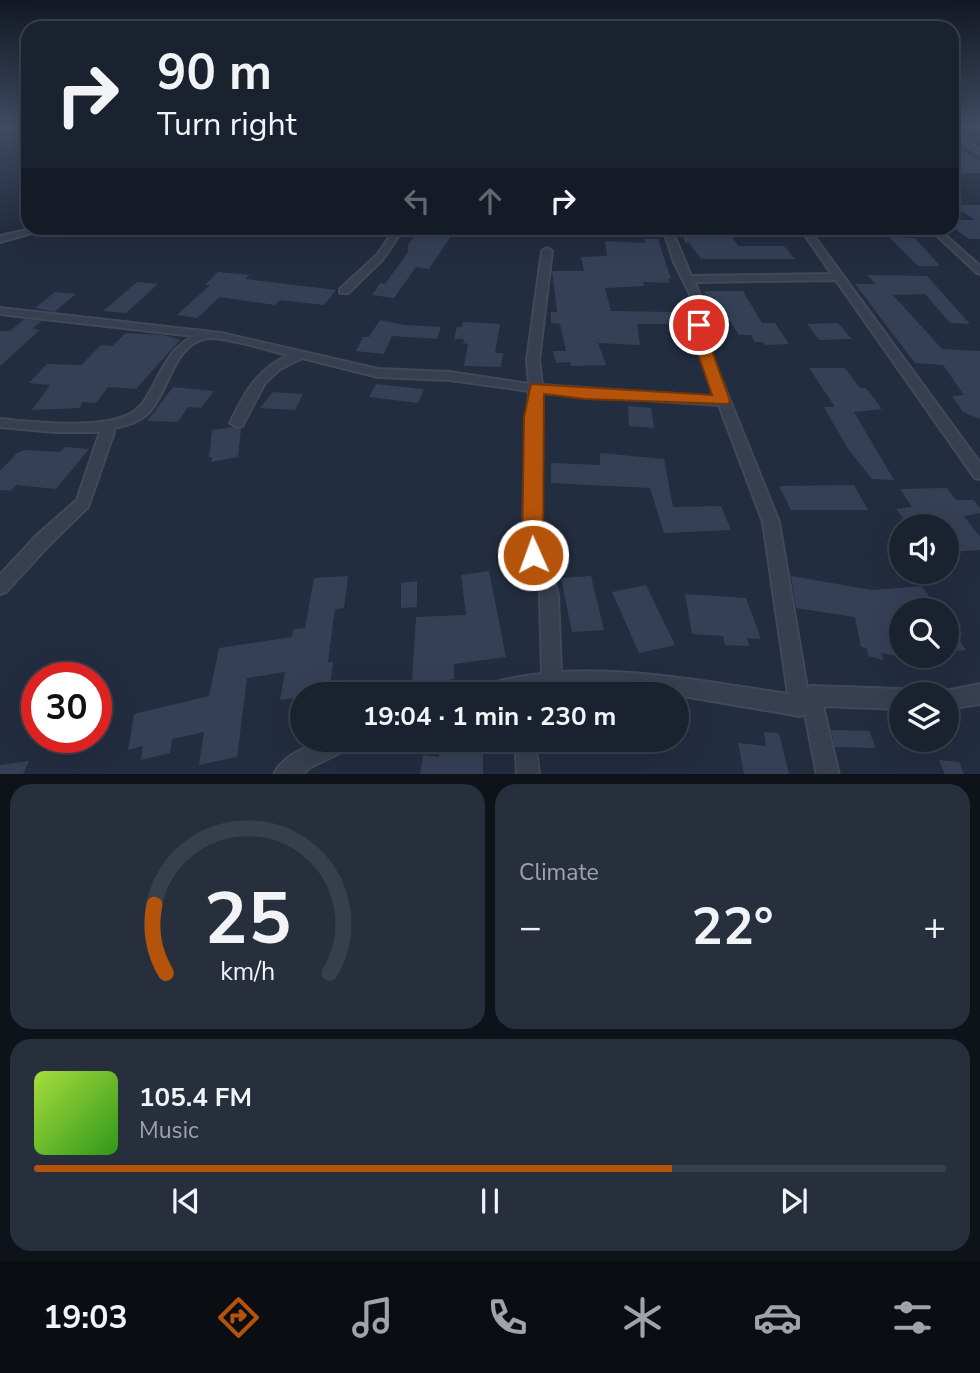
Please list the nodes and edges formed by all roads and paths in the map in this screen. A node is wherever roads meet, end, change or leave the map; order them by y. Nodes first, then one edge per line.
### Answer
1 (21, 234) edge
2 (395, 235) edge
3 (670, 235) edge
4 (809, 235) edge
5 (941, 235) edge
6 (0, 239) edge
7 (547, 251) dead end
8 (980, 271) edge
9 (840, 277) junction
10 (687, 279) junction
11 (344, 291) dead end
12 (0, 311) edge
13 (205, 335) junction
14 (300, 355) junction
15 (536, 388) junction
16 (722, 401) junction
17 (0, 423) edge
18 (237, 423) dead end
19 (105, 425) junction
20 (980, 474) edge
21 (0, 587) edge
22 (552, 682) edge
23 (577, 682) edge
24 (645, 682) edge
25 (689, 687) edge
26 (980, 694) edge
27 (959, 697) edge
28 (889, 699) edge
29 (805, 701) junction
30 (320, 752) edge
31 (526, 752) edge
32 (285, 774) edge
33 (528, 774) edge
34 (828, 774) edge

1 - 6 street
2 - 11 street
3 - 10 street
4 - 9 street
5 - 8 street
7 - 15 street
9 - 10 street
9 - 20 street
10 - 16 street
12 - 13 street
13 - 14 street
13 - 19 street
14 - 15 street
14 - 18 street
15 - 16 street
15 - 22 street
16 - 29 street
17 - 19 street
19 - 21 street
23 - 24 street
25 - 29 street
26 - 27 street
28 - 29 street
29 - 34 street
30 - 32 street
31 - 33 street

